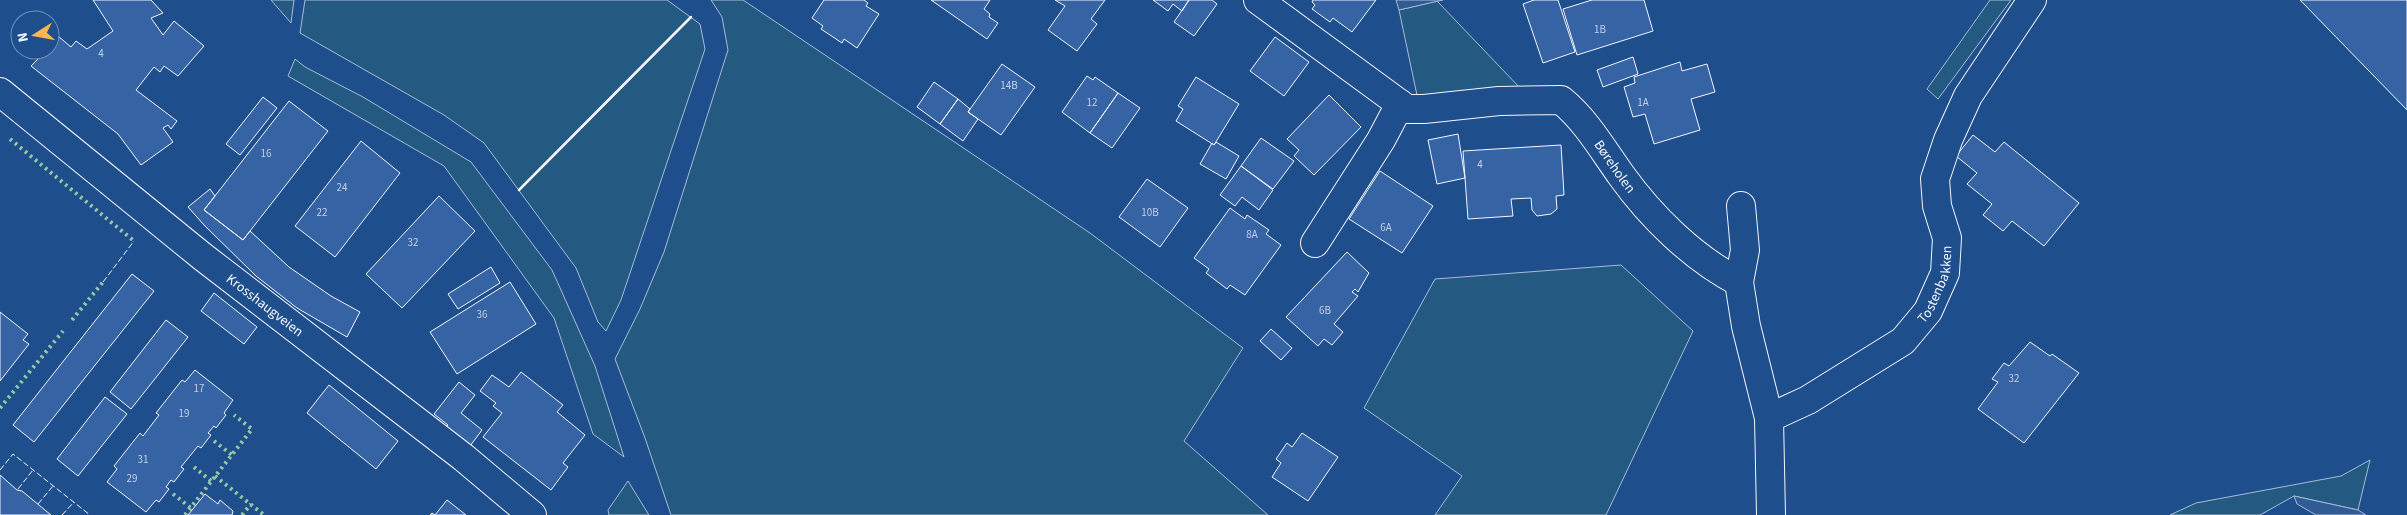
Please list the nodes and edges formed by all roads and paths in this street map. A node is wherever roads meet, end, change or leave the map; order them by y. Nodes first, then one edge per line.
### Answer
1 (1258, 0) edge
2 (2032, 0) edge
3 (0, 92) edge
4 (1400, 104) junction
5 (1741, 206) dead end
6 (1315, 243) dead end
7 (1739, 282) junction
8 (1770, 418) junction
9 (532, 515) edge
10 (1771, 515) edge

1 - 4 street, Børeholen
2 - 8 street, Tostenbakken
3 - 9 street, Krosshaugveien
4 - 6 street
4 - 7 street, Børeholen
5 - 7 street
7 - 8 street
8 - 10 street

